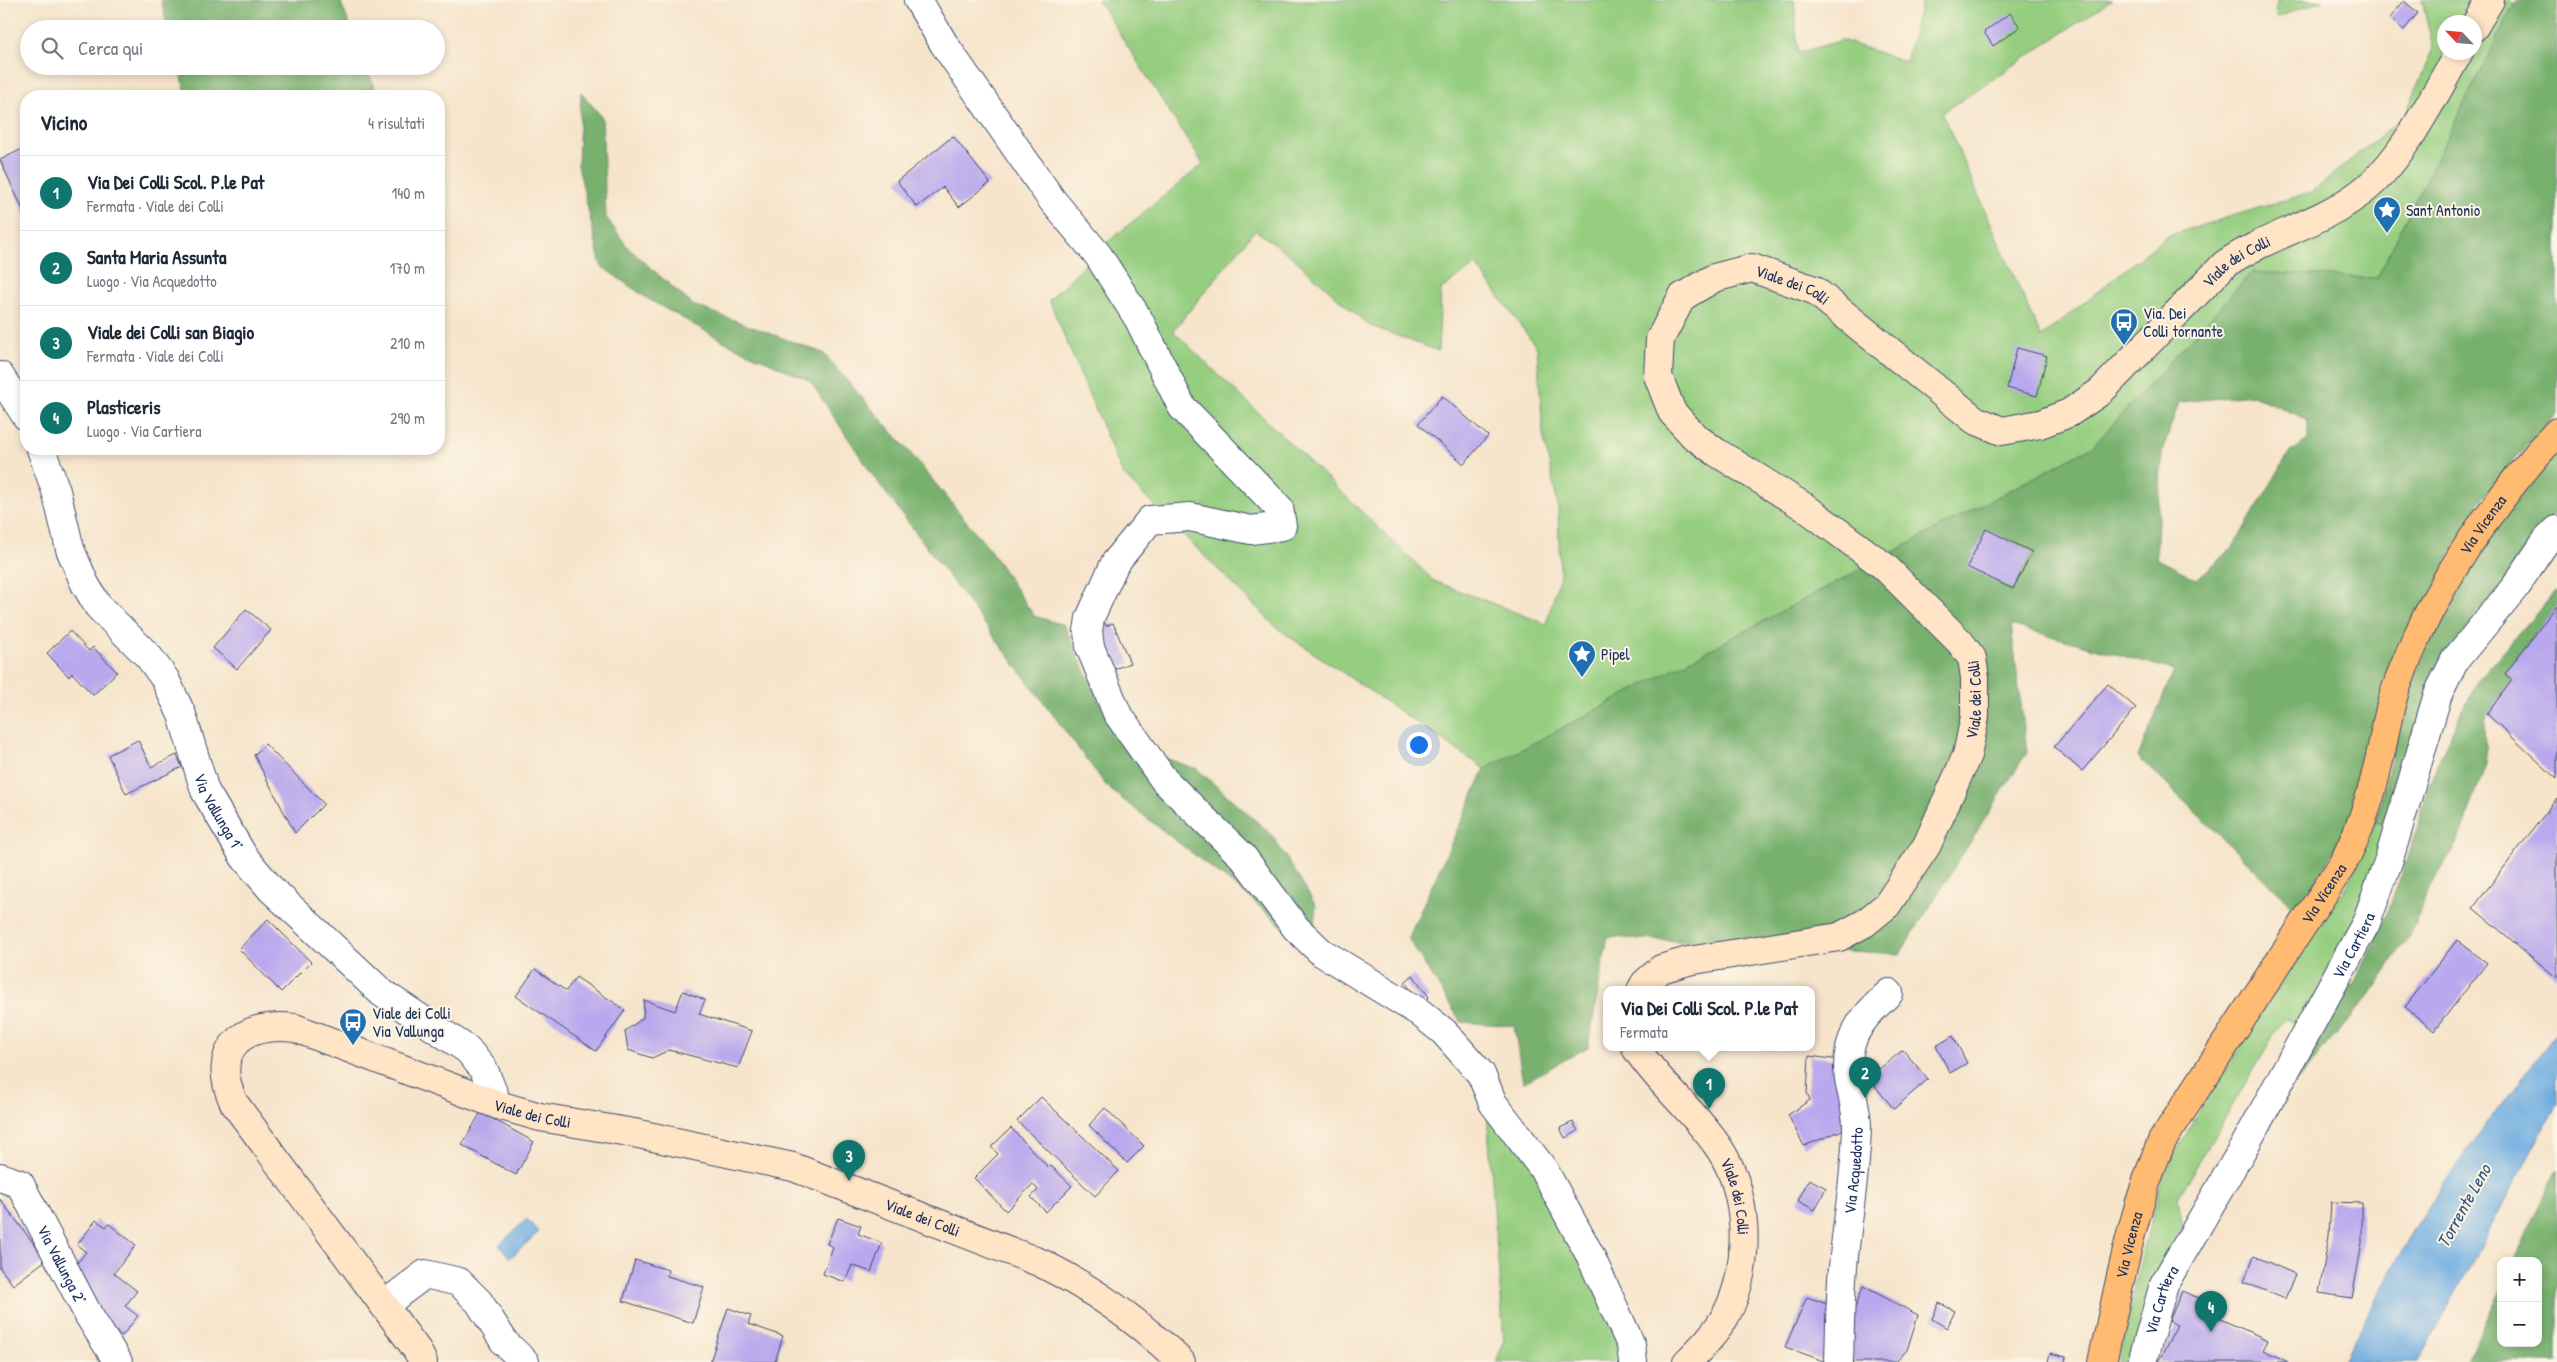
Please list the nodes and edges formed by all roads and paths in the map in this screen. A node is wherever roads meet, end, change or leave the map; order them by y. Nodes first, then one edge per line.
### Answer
1 (918, 0) edge
2 (2490, 0) edge
3 (2481, 15) edge
4 (2454, 60) edge
5 (0, 376) edge
6 (20, 407) edge
7 (2557, 432) edge
8 (44, 455) edge
9 (2557, 530) edge
10 (1643, 986) edge
11 (1889, 994) dead end
12 (1638, 1051) edge
13 (498, 1105) junction
14 (0, 1177) edge
15 (384, 1306) junction
16 (118, 1362) edge
17 (423, 1362) edge
18 (525, 1362) edge
19 (1181, 1362) edge
20 (1633, 1362) edge
21 (1687, 1362) edge
22 (1839, 1362) edge
23 (2102, 1362) edge
24 (2142, 1362) edge

1 - 20 street
2 - 3 main road
4 - 10 main road, Viale dei Colli
5 - 6 street
7 - 23 main road, Via Vicenza
8 - 13 street, Via Vallunga 1°
9 - 24 street, Via Cartiera
11 - 22 street, Via Acquedotto
12 - 21 main road, Viale dei Colli
13 - 15 main road, Viale dei Colli
13 - 19 main road, Viale dei Colli
14 - 16 street, Via Vallunga 2°
15 - 17 main road, Viale dei Colli
15 - 18 street

